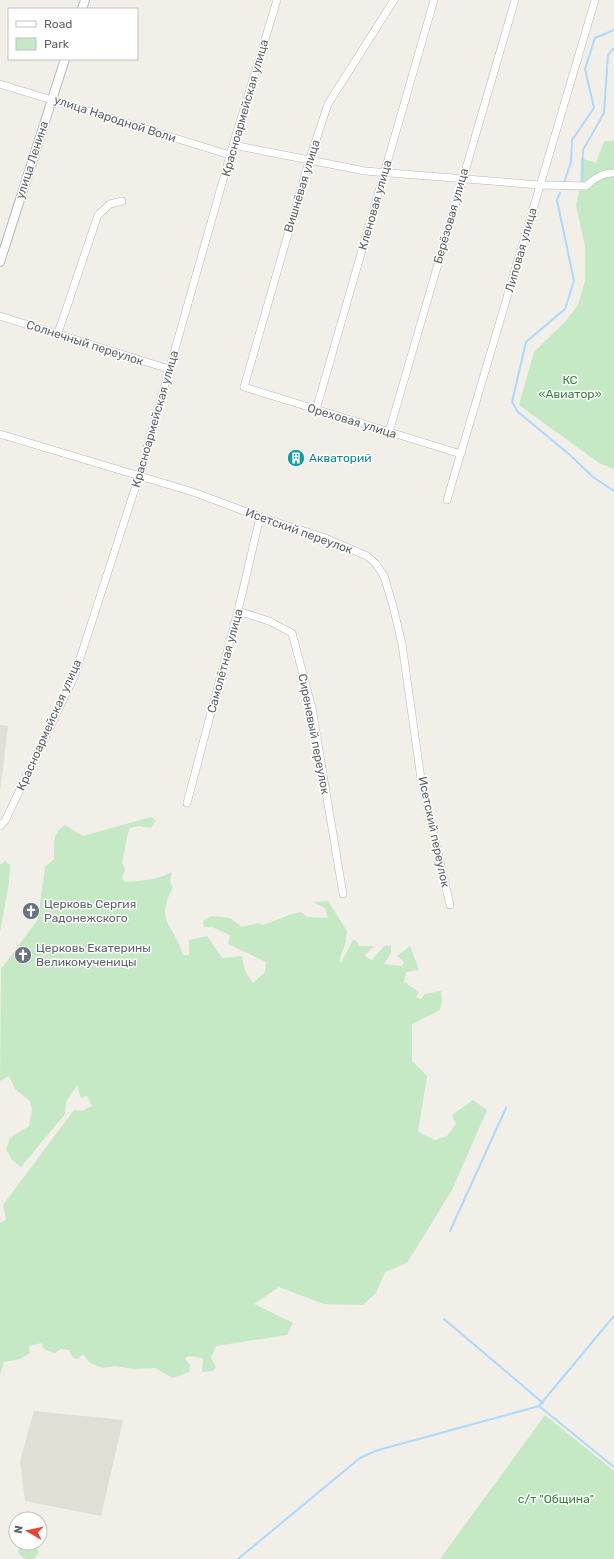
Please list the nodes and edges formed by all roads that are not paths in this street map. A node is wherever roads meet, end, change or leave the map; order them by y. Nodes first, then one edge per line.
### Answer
1 (277, 0) edge
2 (394, 0) edge
3 (434, 0) edge
4 (515, 0) edge
5 (595, 0) edge
6 (65, 60) edge
7 (0, 84) edge
8 (52, 99) junction
9 (233, 145) junction
10 (230, 155) junction
11 (309, 161) junction
12 (385, 172) junction
13 (614, 173) edge
14 (462, 177) junction
15 (540, 185) junction
16 (122, 201) dead end
17 (0, 262) edge
18 (0, 316) edge
19 (58, 334) junction
20 (169, 370) junction
21 (244, 387) joint
22 (316, 410) junction
23 (389, 432) junction
24 (0, 434) edge
25 (461, 454) junction
26 (139, 476) junction
27 (447, 500) dead end
28 (260, 517) junction
29 (238, 611) junction
30 (187, 803) dead end
31 (0, 826) edge
32 (343, 894) dead end
33 (450, 905) dead end

1 - 9 street, Красноармейская улица
2 - 11 street, Вишнёвая улица
3 - 12 street, Кленовая улица
4 - 14 street, Берёзовая улица
5 - 15 street, Липовая улица
6 - 8 street, улица Ленина
7 - 8 street, улица Народной Воли
8 - 10 street, улица Народной Воли
8 - 17 street, улица Ленина
9 - 10 street, Красноармейская улица
9 - 11 street
10 - 20 street, Красноармейская улица
11 - 12 street
11 - 21 street, Вишнёвая улица
12 - 14 street
12 - 22 street, Кленовая улица
13 - 15 street
14 - 15 street
14 - 23 street, Берёзовая улица
15 - 25 street, Липовая улица
16 - 19 street
18 - 19 street, Солнечный переулок
19 - 20 street, Солнечный переулок
20 - 26 street, Красноармейская улица
21 - 22 street, Ореховая улица
22 - 23 street, Ореховая улица
23 - 25 street, Ореховая улица
24 - 26 street, Исетский переулок
25 - 27 street, Липовая улица
26 - 28 street, Исетский переулок
26 - 31 street, Красноармейская улица
28 - 29 street, Самолётная улица
28 - 33 street, Исетский переулок
29 - 30 street, Самолётная улица
29 - 32 street, Сиреневый переулок

